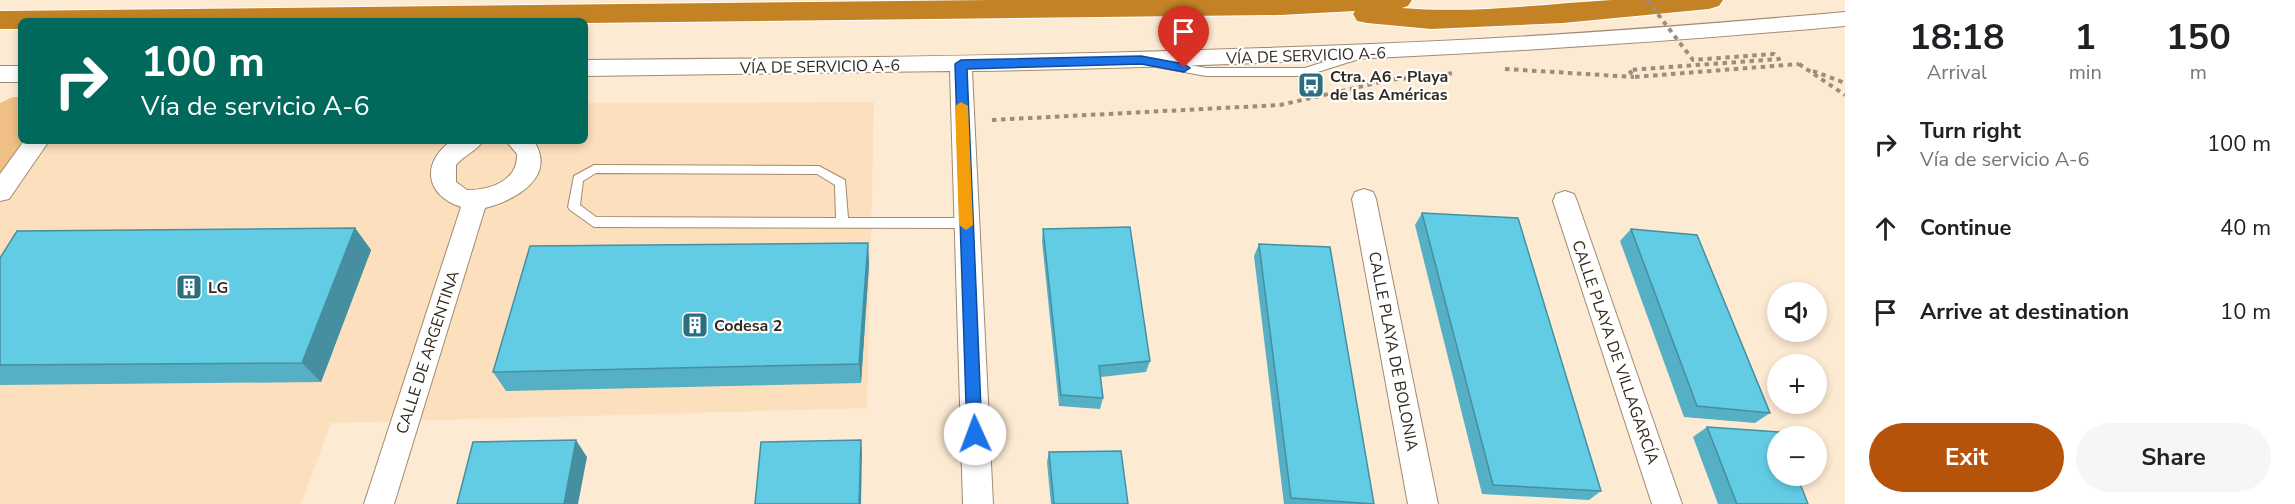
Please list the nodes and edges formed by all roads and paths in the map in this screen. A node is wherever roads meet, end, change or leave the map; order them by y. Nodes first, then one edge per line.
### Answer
1 (1398, 0) edge
2 (1647, 0) edge
3 (1709, 0) edge
4 (1281, 6) junction
5 (99, 18) edge
6 (1845, 19) edge
7 (0, 20) edge
8 (18, 20) edge
9 (961, 64) junction
10 (1799, 64) junction
11 (588, 68) edge
12 (1503, 69) dead end
13 (1458, 72) dead end
14 (0, 74) edge
15 (18, 74) edge
16 (1634, 77) junction
17 (1845, 83) edge
18 (1845, 95) edge
19 (992, 120) dead end
20 (35, 144) edge
21 (466, 144) edge
22 (523, 144) edge
23 (0, 192) edge
24 (1364, 198) dead end
25 (475, 200) junction
26 (1565, 201) dead end
27 (842, 223) junction
28 (966, 223) junction
29 (379, 504) edge
30 (978, 504) edge
31 (1423, 504) edge
32 (1667, 504) edge

1 - 4 highway
2 - 16 path, bridge
3 - 4 highway
4 - 5 highway
6 - 9 street, VÍA DE SERVICIO A-6
7 - 8 highway
9 - 11 street, VÍA DE SERVICIO A-6
9 - 28 street
10 - 16 path, bridge
10 - 17 path
10 - 18 path
12 - 16 path
13 - 19 path
14 - 15 street
20 - 23 street
21 - 25 street
22 - 25 street
24 - 31 street, CALLE PLAYA DE BOLONIA
25 - 29 street, CALLE DE ARGENTINA
26 - 32 street, CALLE PLAYA DE VILLAGARCÍA
27 - 27 lane
27 - 28 lane
28 - 30 street

